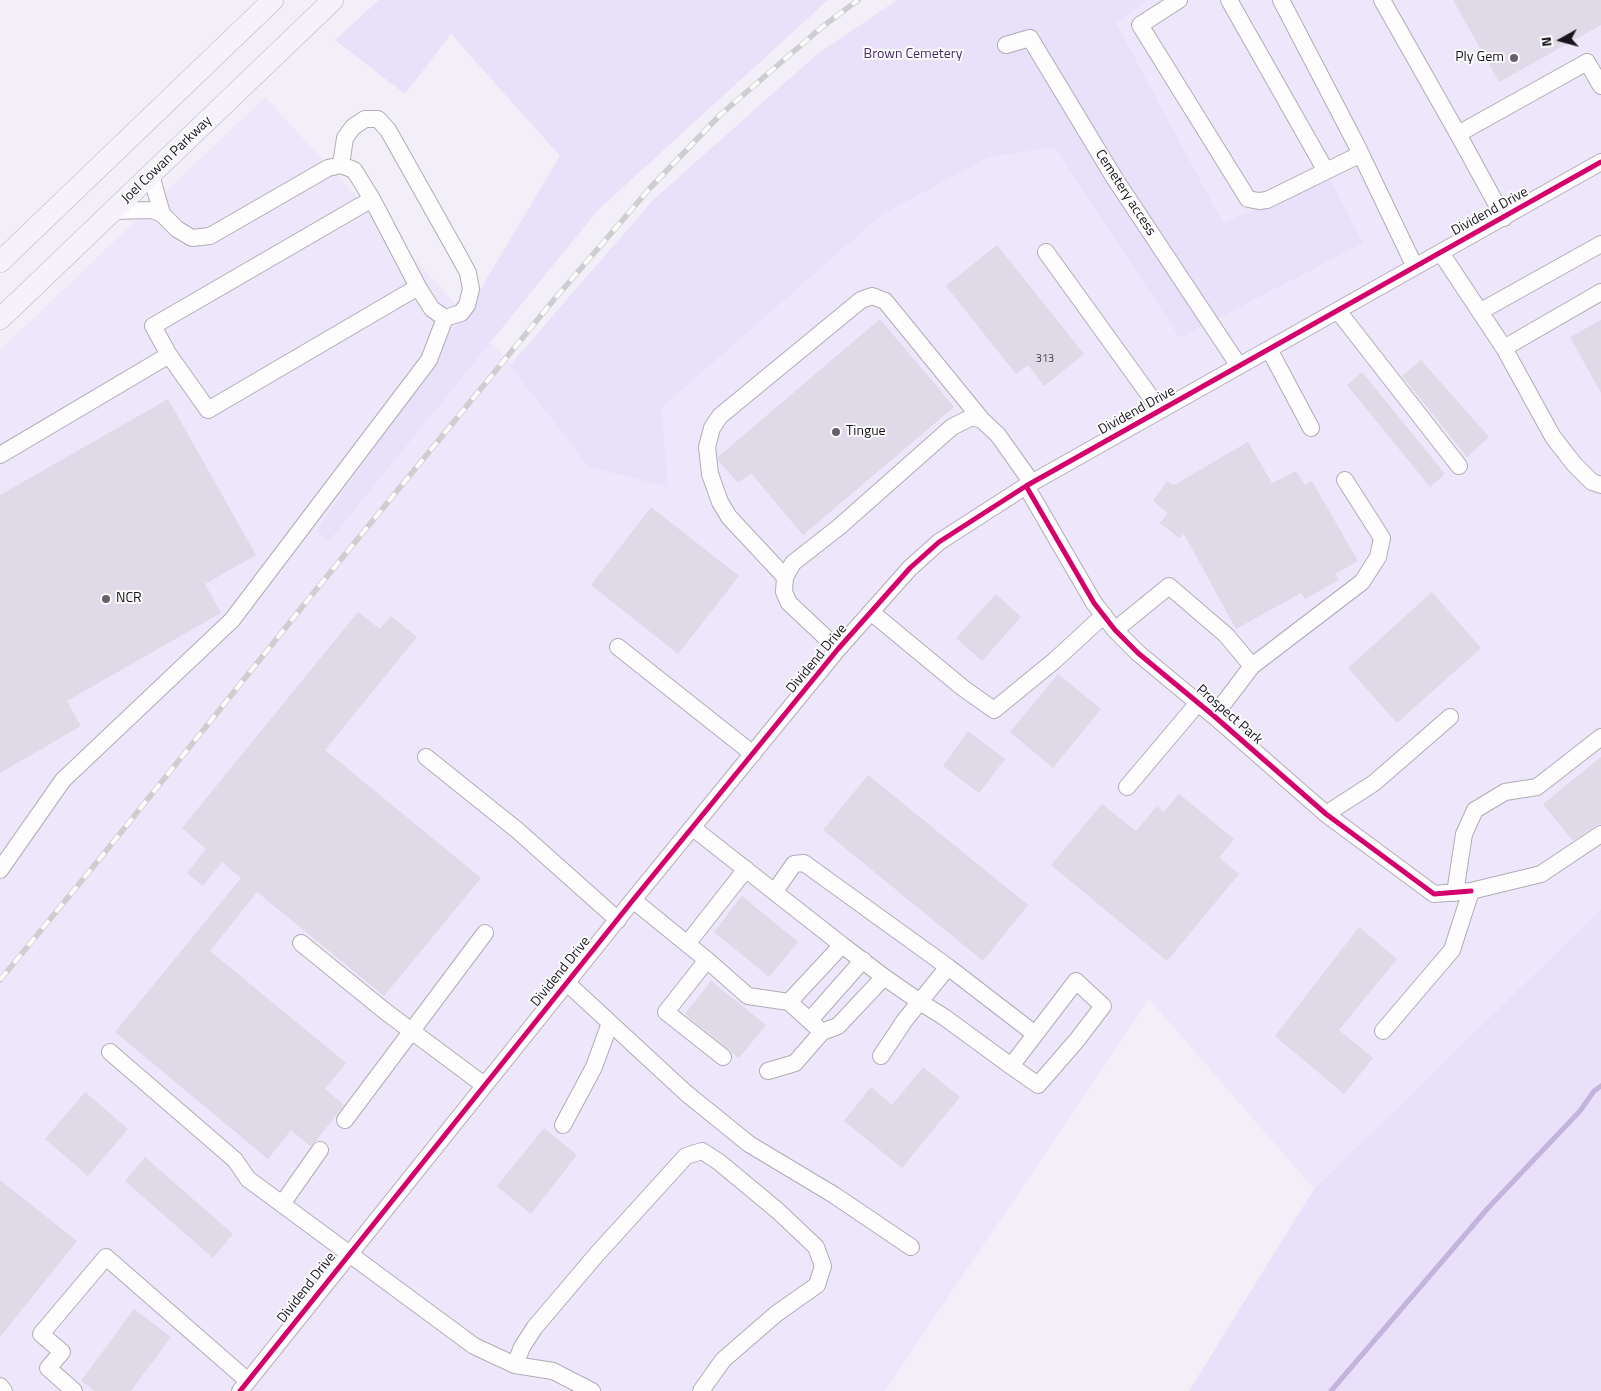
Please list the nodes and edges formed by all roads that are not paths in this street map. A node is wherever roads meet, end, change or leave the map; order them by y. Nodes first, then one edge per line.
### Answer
1 (273, 0) edge
2 (332, 0) edge
3 (1179, 0) edge
4 (1230, 0) edge
5 (1280, 0) edge
6 (1382, 0) edge
7 (1006, 45) dead end
8 (1601, 86) edge
9 (1458, 134) junction
10 (1361, 154) junction
11 (1601, 162) edge
12 (342, 165) junction
13 (1326, 171) junction
14 (151, 175) junction
15 (372, 199) junction
16 (112, 211) junction
17 (162, 214) junction
18 (1504, 218) junction
19 (1601, 244) edge
20 (1046, 252) dead end
21 (1440, 253) junction
22 (0, 262) edge
23 (1415, 267) junction
24 (418, 286) junction
25 (1601, 292) edge
26 (1338, 311) junction
27 (1481, 311) junction
28 (446, 318) junction
29 (0, 319) edge
30 (1504, 348) junction
31 (1269, 350) junction
32 (169, 355) junction
33 (1239, 366) junction
34 (1160, 410) junction
35 (982, 420) junction
36 (1311, 428) dead end
37 (0, 455) edge
38 (1459, 466) dead end
39 (1345, 480) dead end
40 (1029, 485) junction
41 (1601, 485) edge
42 (785, 578) junction
43 (871, 612) junction
44 (1104, 615) junction
45 (1116, 630) junction
46 (618, 647) dead end
47 (838, 649) junction
48 (1252, 666) junction
49 (1198, 703) junction
50 (1214, 716) junction
51 (1450, 716) dead end
52 (1601, 737) edge
53 (753, 754) junction
54 (426, 757) dead end
55 (1127, 787) dead end
56 (1326, 814) junction
57 (692, 828) junction
58 (1601, 834) edge
59 (746, 869) junction
60 (0, 870) edge
61 (775, 891) junction
62 (1463, 892) junction
63 (632, 900) junction
64 (618, 920) junction
65 (486, 933) dead end
66 (301, 943) dead end
67 (686, 944) junction
68 (842, 944) junction
69 (707, 960) junction
70 (863, 960) junction
71 (948, 967) junction
72 (884, 976) junction
73 (567, 983) junction
74 (789, 1002) junction
75 (920, 1002) junction
76 (810, 1020) junction
77 (610, 1023) junction
78 (1383, 1031) dead end
79 (412, 1032) junction
80 (822, 1032) junction
81 (1035, 1034) junction
82 (110, 1052) dead end
83 (881, 1056) dead end
84 (722, 1057) dead end
85 (1011, 1066) junction
86 (768, 1072) dead end
87 (484, 1085) junction
88 (345, 1120) dead end
89 (563, 1125) dead end
90 (320, 1150) dead end
91 (282, 1204) junction
92 (911, 1247) dead end
93 (349, 1253) junction
94 (515, 1365) junction
95 (0, 1386) edge
96 (244, 1386) edge
97 (4, 1391) edge
98 (74, 1391) edge
99 (592, 1391) edge
100 (701, 1391) edge

1 - 22 main road
2 - 14 main road, Joel Cowan Parkway
3 - 13 street
4 - 13 street
5 - 10 street
6 - 9 street
7 - 33 street, Cemetery access
8 - 9 street
9 - 18 street
10 - 13 street
10 - 23 street
11 - 18 street, Dividend Drive
12 - 15 street
12 - 17 street
12 - 28 street
14 - 16 main road, Joel Cowan Parkway
14 - 17 street
15 - 24 street
15 - 32 street
16 - 17 street
16 - 29 main road, Joel Cowan Parkway
18 - 21 street, Dividend Drive
19 - 27 street
20 - 34 street
21 - 23 street, Dividend Drive
21 - 27 street
23 - 26 street, Dividend Drive
24 - 28 street
24 - 32 street
25 - 30 street
26 - 31 street, Dividend Drive
26 - 38 street
27 - 30 street
28 - 60 street
30 - 41 street
31 - 33 street, Dividend Drive
31 - 36 street
32 - 37 street
33 - 34 street, Dividend Drive
34 - 40 street, Dividend Drive
35 - 40 street, Prospect Park
35 - 42 street
35 - 42 street, Prospect Park
39 - 48 street
40 - 43 street, Dividend Drive
40 - 44 street, Prospect Park
42 - 47 street
43 - 44 street
43 - 47 street, Dividend Drive
44 - 45 street, Prospect Park
45 - 48 street
45 - 49 street, Prospect Park
46 - 53 street
47 - 53 street, Dividend Drive
48 - 50 street
49 - 50 street, Prospect Park
49 - 55 street
50 - 56 street, Prospect Park
51 - 56 street
52 - 62 street
53 - 57 street, Dividend Drive
54 - 64 street
56 - 62 street, Prospect Park
57 - 59 street
57 - 63 street, Dividend Drive
58 - 62 street, Prospect Park
59 - 61 street
59 - 67 street
61 - 68 street
61 - 71 street
62 - 78 street
63 - 64 street, Dividend Drive
63 - 67 street
64 - 73 street, Dividend Drive
65 - 79 street
66 - 79 street
67 - 69 street
68 - 70 street
68 - 74 street
69 - 74 street
69 - 84 street
70 - 72 street
70 - 76 street
71 - 75 street
71 - 81 street
72 - 75 street
72 - 80 street
73 - 77 street
73 - 87 street, Dividend Drive
74 - 76 street
75 - 83 street
75 - 85 street
76 - 80 street
77 - 89 street
77 - 92 street
79 - 87 street
79 - 88 street
80 - 86 street
81 - 85 street
81 - 85 street
82 - 91 street
87 - 93 street, Dividend Drive
90 - 91 street
91 - 93 street
93 - 94 street
93 - 96 street, Dividend Drive
94 - 99 street
94 - 100 street
95 - 97 street
96 - 98 street

